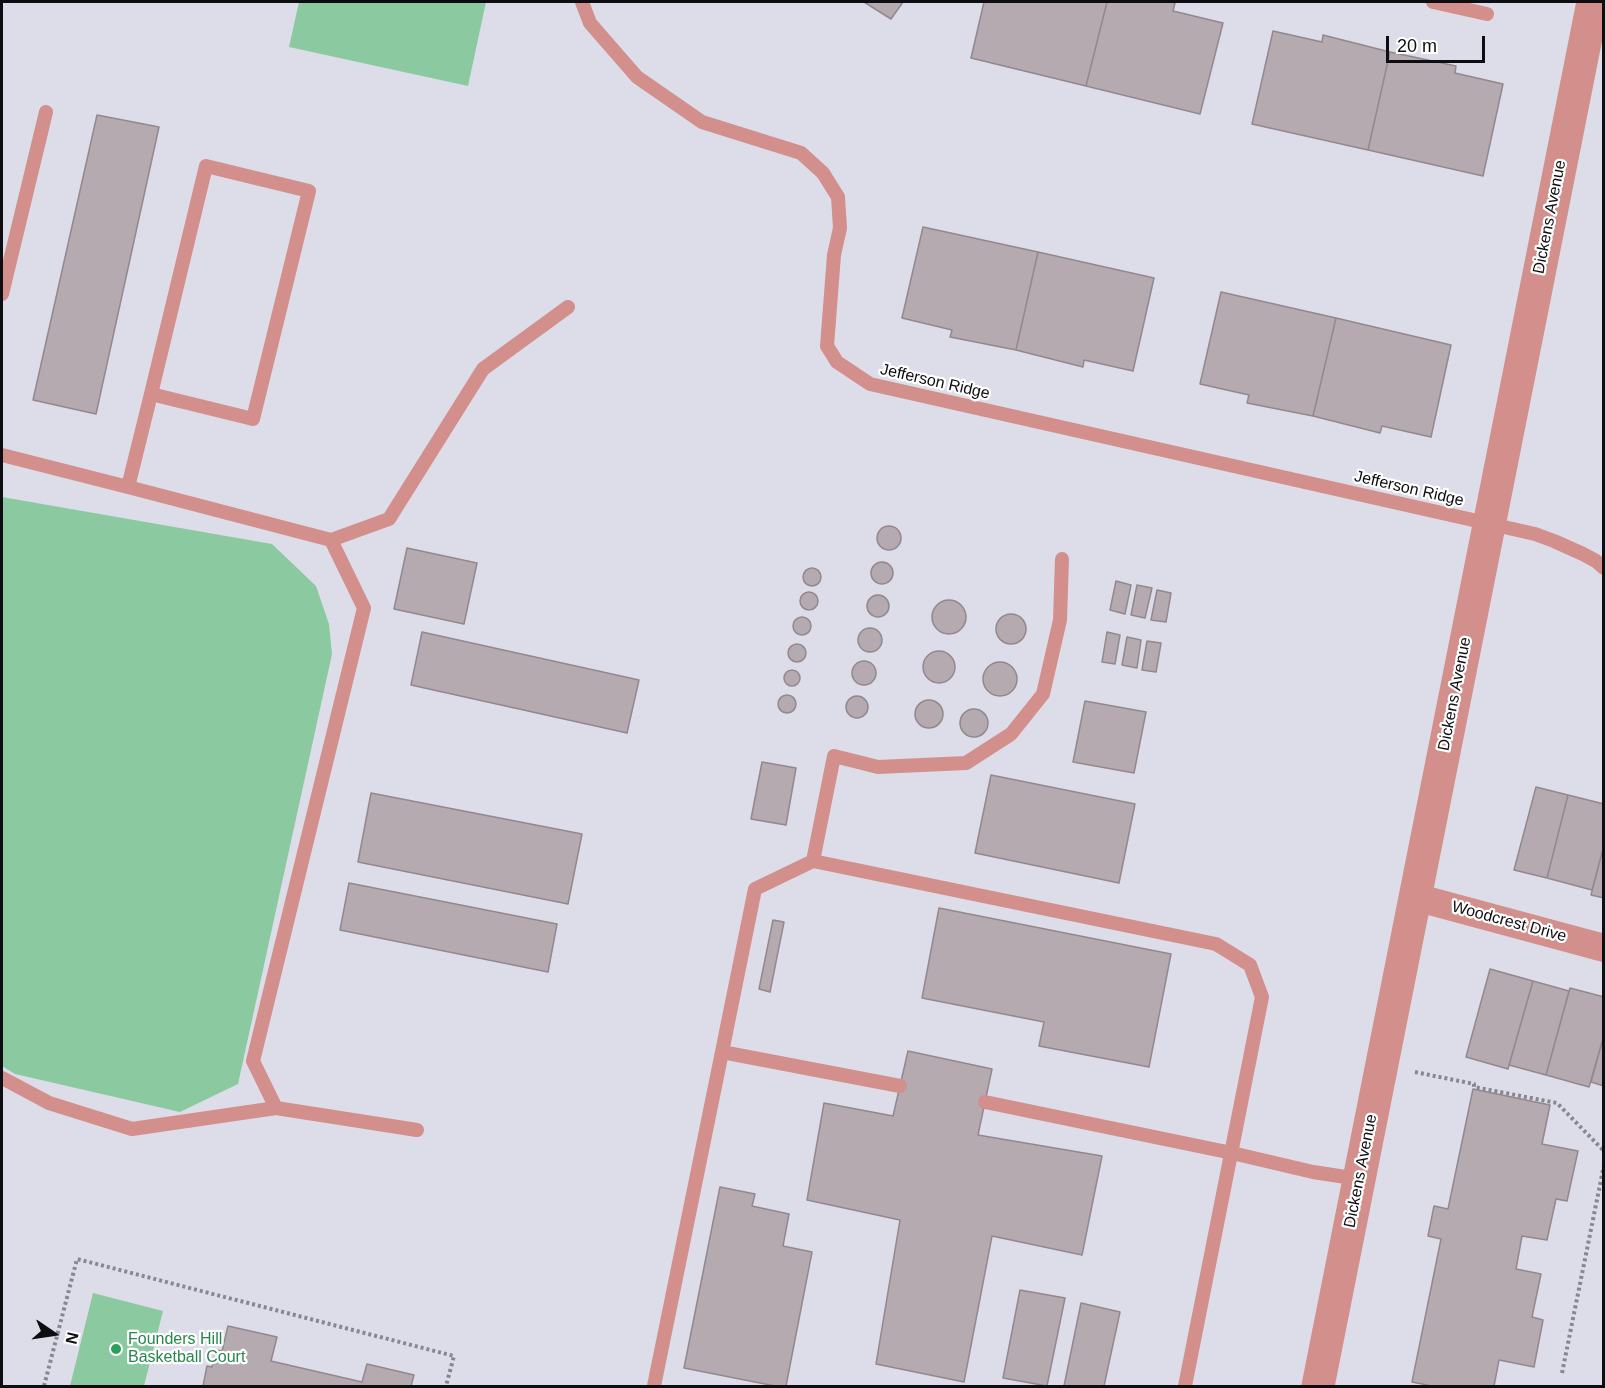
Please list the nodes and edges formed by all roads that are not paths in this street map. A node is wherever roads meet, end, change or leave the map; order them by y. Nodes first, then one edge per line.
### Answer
1 (582, 2) edge
2 (1433, 2) edge
3 (1593, 2) edge
4 (1487, 14) dead end
5 (46, 112) dead end
6 (2, 294) edge
7 (568, 306) dead end
8 (151, 393) junction
9 (2, 455) edge
10 (128, 487) junction
11 (1488, 524) junction
12 (331, 540) junction
13 (1062, 559) dead end
14 (1604, 568) edge
15 (813, 861) junction
16 (1415, 897) junction
17 (1604, 948) edge
18 (722, 1052) junction
19 (2, 1078) edge
20 (900, 1086) dead end
21 (985, 1102) dead end
22 (276, 1108) junction
23 (417, 1130) dead end
24 (1232, 1153) junction
25 (1359, 1179) junction
26 (654, 1386) edge
27 (1185, 1386) edge
28 (1318, 1386) edge

1 - 11 lane, Jefferson Ridge
2 - 4 lane
3 - 11 street, Dickens Avenue
5 - 6 lane
7 - 12 lane
8 - 8 lane
8 - 10 lane
9 - 10 lane
10 - 12 lane
11 - 14 lane, Jefferson Ridge
11 - 16 street, Dickens Avenue
12 - 22 lane
13 - 15 lane
15 - 18 lane
15 - 24 lane
16 - 17 street, Woodcrest Drive
16 - 25 street, Dickens Avenue
18 - 20 lane
18 - 26 lane
19 - 22 lane
21 - 24 lane
22 - 23 lane
24 - 25 lane
24 - 27 lane
25 - 28 street, Dickens Avenue

